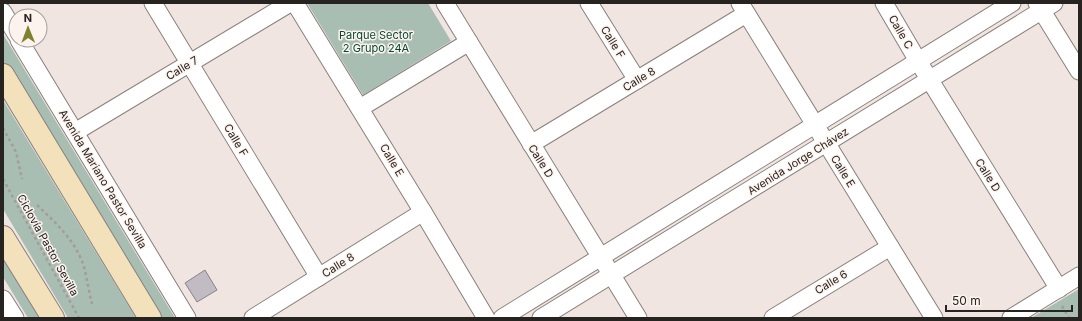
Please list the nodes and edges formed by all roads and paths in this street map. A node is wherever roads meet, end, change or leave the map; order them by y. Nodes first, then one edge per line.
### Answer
1 (153, 3) edge
2 (290, 3) edge
3 (295, 3) edge
4 (445, 3) edge
5 (589, 3) edge
6 (884, 3) edge
7 (1012, 3) edge
8 (1044, 6) edge
9 (743, 8) edge
10 (469, 42) junction
11 (25, 48) edge
12 (918, 61) junction
13 (190, 63) junction
14 (1079, 71) edge
15 (3, 75) edge
16 (929, 79) junction
17 (637, 80) junction
18 (360, 108) junction
19 (815, 125) junction
20 (3, 128) edge
21 (75, 132) junction
22 (531, 144) junction
23 (826, 144) junction
24 (3, 179) edge
25 (22, 179) dead end
26 (36, 205) dead end
27 (423, 212) junction
28 (3, 237) edge
29 (890, 247) junction
30 (601, 257) junction
31 (612, 275) junction
32 (1079, 276) edge
33 (319, 277) junction
34 (1059, 289) junction
35 (3, 299) edge
36 (92, 304) dead end
37 (782, 316) edge
38 (15, 318) edge
39 (54, 318) edge
40 (79, 318) edge
41 (150, 318) edge
42 (187, 318) edge
43 (253, 318) edge
44 (486, 318) edge
45 (502, 318) edge
46 (541, 318) edge
47 (638, 318) edge
48 (934, 318) edge
49 (1011, 318) edge

1 - 13 street, Calle F
2 - 13 street, Calle 7
3 - 18 street, Calle E
4 - 10 street, Calle D
5 - 17 street, Calle F
6 - 12 street, Calle C
7 - 12 street, Avenida Jorge Chávez
8 - 14 street
8 - 16 street, Avenida Jorge Chávez
9 - 17 street, Calle 8
9 - 19 street, Calle E
10 - 18 street
10 - 22 street, Calle D
11 - 21 street, Avenida Mariano Pastor Sevilla
12 - 16 street, Calle D
12 - 19 street, Avenida Jorge Chávez
13 - 21 street, Calle 7
13 - 33 street, Calle F
15 - 41 main road
16 - 23 street, Avenida Jorge Chávez
16 - 34 street, Calle D
17 - 22 street, Calle 8
18 - 27 street, Calle E
19 - 23 street, Calle E
19 - 30 street, Avenida Jorge Chávez
20 - 25 path
21 - 42 street, Avenida Mariano Pastor Sevilla
22 - 30 street, Calle D
23 - 29 street, Calle E
23 - 31 street, Avenida Jorge Chávez
24 - 40 path, Ciclovía Pastor Sevilla
26 - 36 path
27 - 33 street, Calle 8
27 - 44 street, Calle E
28 - 39 main road
29 - 37 street, Calle 6
29 - 48 street, Calle E
30 - 31 street, Calle D
30 - 45 street, Avenida Jorge Chávez
31 - 46 street, Avenida Jorge Chávez
31 - 47 street, Calle D
32 - 34 street
33 - 43 street, Calle 8
34 - 49 street
35 - 38 street

